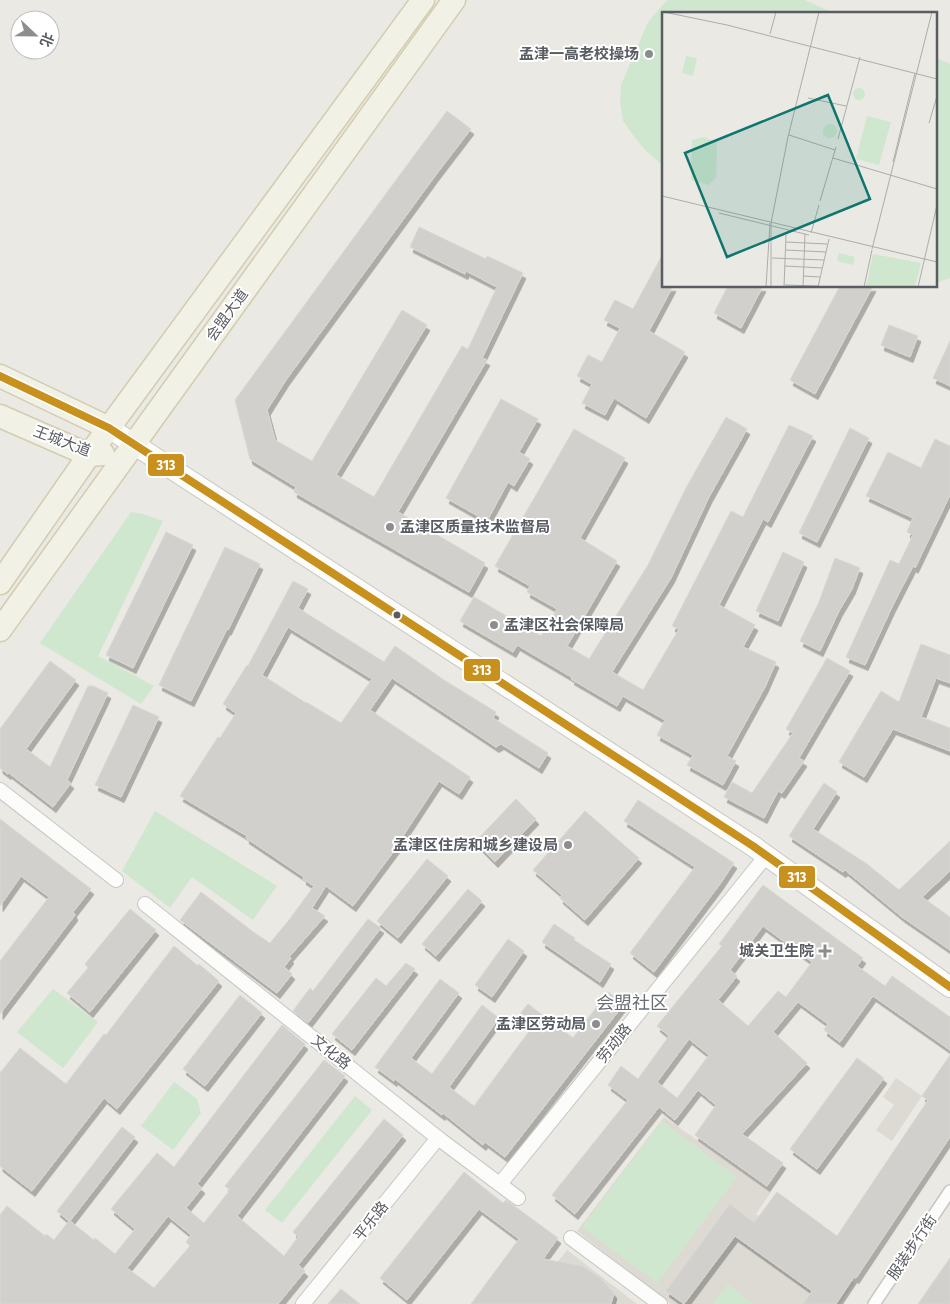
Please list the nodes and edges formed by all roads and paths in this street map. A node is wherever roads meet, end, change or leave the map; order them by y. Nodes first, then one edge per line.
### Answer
1 (424, 0) edge
2 (454, 0) edge
3 (0, 376) edge
4 (0, 416) edge
5 (110, 428) junction
6 (130, 449) junction
7 (89, 455) junction
8 (0, 583) edge
9 (0, 630) edge
10 (0, 790) edge
11 (763, 860) junction
12 (116, 880) dead end
13 (145, 904) dead end
14 (950, 987) edge
15 (950, 1000) edge
16 (438, 1138) junction
17 (500, 1184) junction
18 (950, 1191) edge
19 (518, 1198) dead end
20 (571, 1238) dead end
21 (303, 1304) edge
22 (660, 1304) edge
23 (874, 1304) edge

1 - 5 main road, 会盟大道
2 - 6 main road, 会盟大道
3 - 5 main road, 王城大道
4 - 7 main road, 王城大道
5 - 6 main road, 王城大道
5 - 7 main road, 会盟大道
6 - 7 main road, 王城大道
6 - 9 main road, 会盟大道
6 - 11 main road, 王城大道
7 - 8 main road, 会盟大道
10 - 12 street
11 - 14 main road, 王城大道
11 - 15 main road, 王城大道
11 - 17 street, 劳动路
13 - 16 street, 文化路
16 - 17 street, 文化路
16 - 21 street, 平乐路
17 - 19 street, 文化路
18 - 23 street, 服装步行街
20 - 22 street

